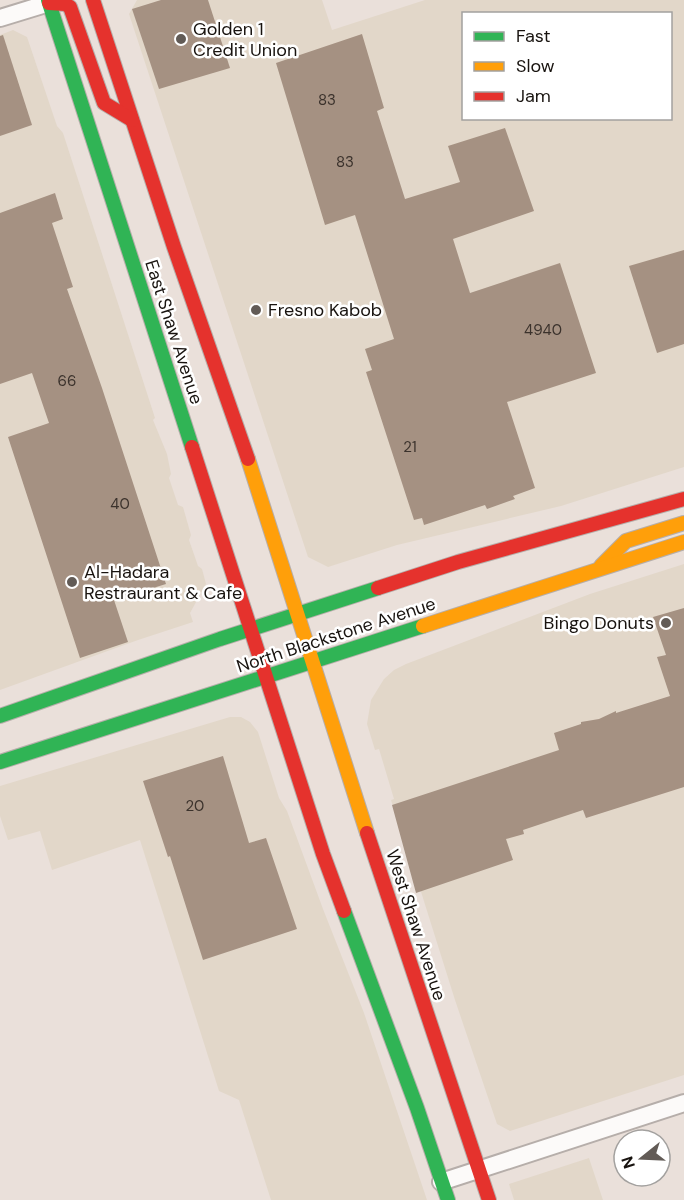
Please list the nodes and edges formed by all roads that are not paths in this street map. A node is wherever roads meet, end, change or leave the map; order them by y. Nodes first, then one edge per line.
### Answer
1 (93, 0) edge
2 (48, 1) edge
3 (0, 18) edge
4 (132, 120) junction
5 (684, 499) edge
6 (684, 523) edge
7 (684, 542) edge
8 (596, 570) junction
9 (296, 615) junction
10 (251, 629) junction
11 (312, 661) junction
12 (266, 676) junction
13 (0, 716) edge
14 (0, 762) edge
15 (684, 1103) edge
16 (479, 1170) junction
17 (441, 1182) junction
18 (448, 1200) edge
19 (489, 1200) edge

1 - 4 main road, East Shaw Avenue
2 - 3 street
2 - 4 main road
2 - 10 main road, East Shaw Avenue
4 - 9 main road, East Shaw Avenue
5 - 9 main road, North Blackstone Avenue
6 - 8 main road
7 - 8 main road, North Blackstone Avenue
8 - 11 main road, North Blackstone Avenue
9 - 10 main road, North Blackstone Avenue
9 - 11 main road, East Shaw Avenue
10 - 12 main road, East Shaw Avenue
10 - 13 main road, North Blackstone Avenue
11 - 12 main road, North Blackstone Avenue
11 - 16 main road, West Shaw Avenue
12 - 14 main road, North Blackstone Avenue
12 - 17 main road
15 - 16 street
16 - 17 street
16 - 19 main road, West Shaw Avenue
17 - 18 main road

